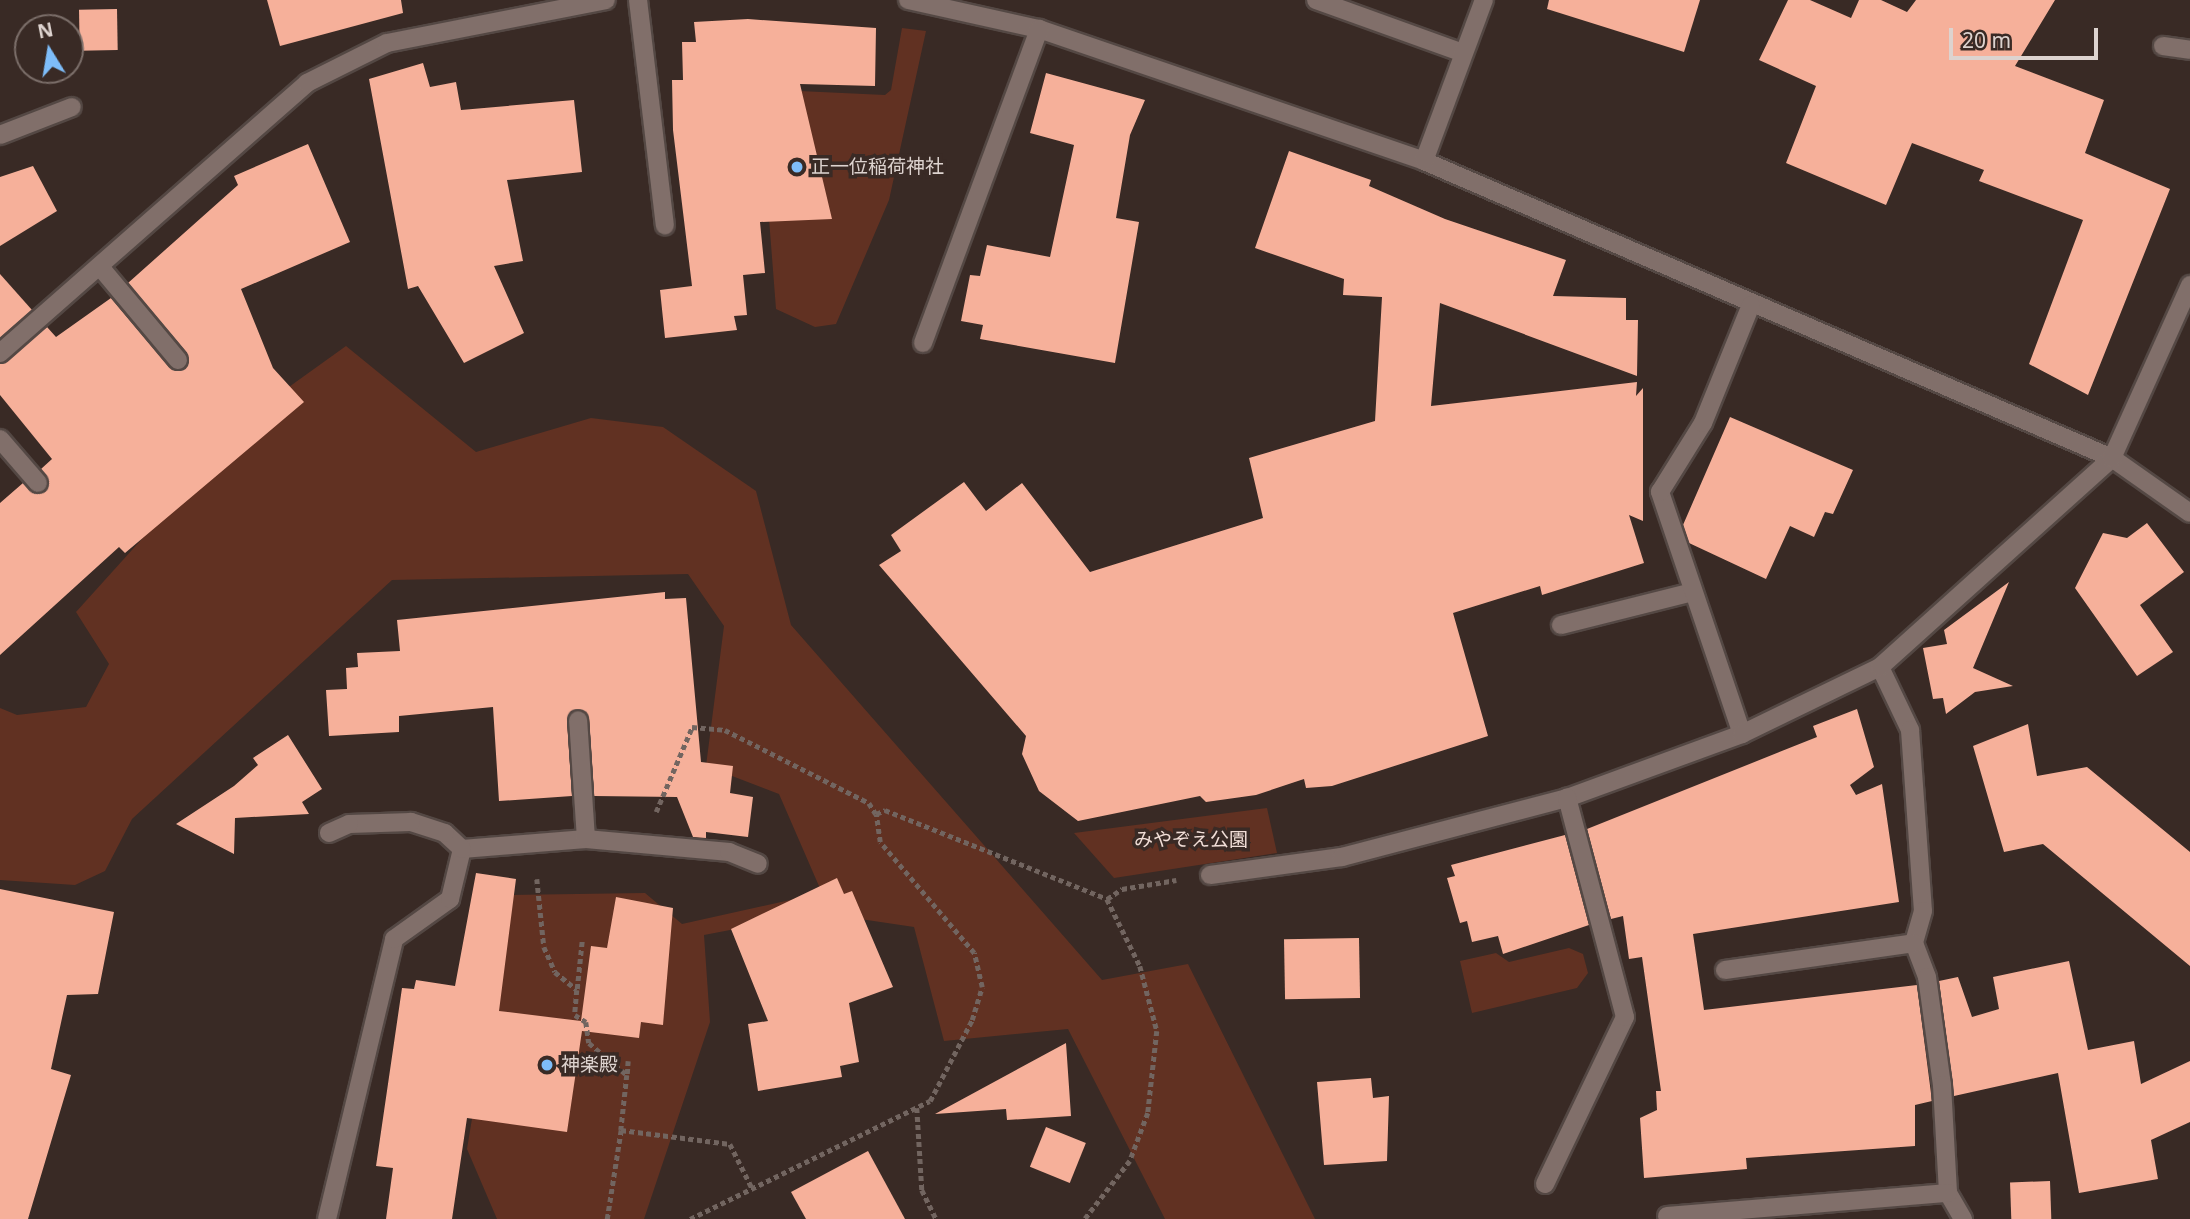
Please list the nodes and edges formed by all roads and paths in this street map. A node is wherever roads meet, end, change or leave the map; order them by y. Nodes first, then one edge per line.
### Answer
1 (606, 0) edge
2 (638, 0) edge
3 (908, 0) edge
4 (1316, 0) edge
5 (1484, 0) edge
6 (972, 5) edge
7 (1039, 29) junction
8 (2163, 46) dead end
9 (2190, 50) edge
10 (1463, 53) junction
11 (72, 107) dead end
12 (0, 135) edge
13 (1424, 161) junction
14 (665, 226) dead end
15 (101, 268) junction
16 (2190, 285) edge
17 (1751, 305) junction
18 (923, 344) dead end
19 (0, 353) edge
20 (178, 360) dead end
21 (0, 439) edge
22 (2112, 458) junction
23 (38, 484) dead end
24 (2190, 513) edge
25 (1692, 592) junction
26 (1561, 625) dead end
27 (1880, 667) junction
28 (578, 720) dead end
29 (1742, 734) junction
30 (1567, 798) junction
31 (876, 814) junction
32 (330, 833) dead end
33 (586, 839) junction
34 (536, 842) junction
35 (649, 844) junction
36 (462, 849) junction
37 (758, 864) dead end
38 (1210, 875) joint
39 (1107, 899) junction
40 (582, 941) dead end
41 (1914, 943) junction
42 (1725, 970) dead end
43 (577, 990) junction
44 (628, 1061) dead end
45 (627, 1075) junction
46 (917, 1108) junction
47 (621, 1130) junction
48 (1545, 1184) dead end
49 (753, 1190) junction
50 (1948, 1193) junction
51 (1667, 1216) dead end
52 (1701, 1216) edge
53 (327, 1219) edge
54 (607, 1219) edge
55 (690, 1219) edge
56 (936, 1219) edge
57 (1085, 1219) edge
58 (1963, 1219) edge

1 - 15 street
2 - 14 street
3 - 6 street
4 - 10 street
5 - 10 street
6 - 7 street
7 - 13 street
7 - 18 street
8 - 9 street
10 - 13 street
11 - 12 street
13 - 17 street
15 - 19 street
15 - 20 street
16 - 22 street
17 - 22 street
17 - 25 street
21 - 23 street
22 - 24 street
22 - 27 street
25 - 26 street
25 - 29 street
27 - 29 street
27 - 41 street
28 - 33 street
29 - 30 street
30 - 38 street
30 - 48 street
31 - 35 path
31 - 39 path
31 - 46 path
32 - 36 street
33 - 34 street
33 - 35 street
34 - 36 street
34 - 43 path
35 - 37 street
36 - 53 street
38 - 39 path
39 - 57 path
40 - 43 path
41 - 42 street
41 - 50 street
43 - 45 path
44 - 45 path
45 - 47 path
46 - 49 path
46 - 56 path
47 - 49 path
47 - 54 path
49 - 55 path
50 - 52 street
50 - 58 street
51 - 52 street

